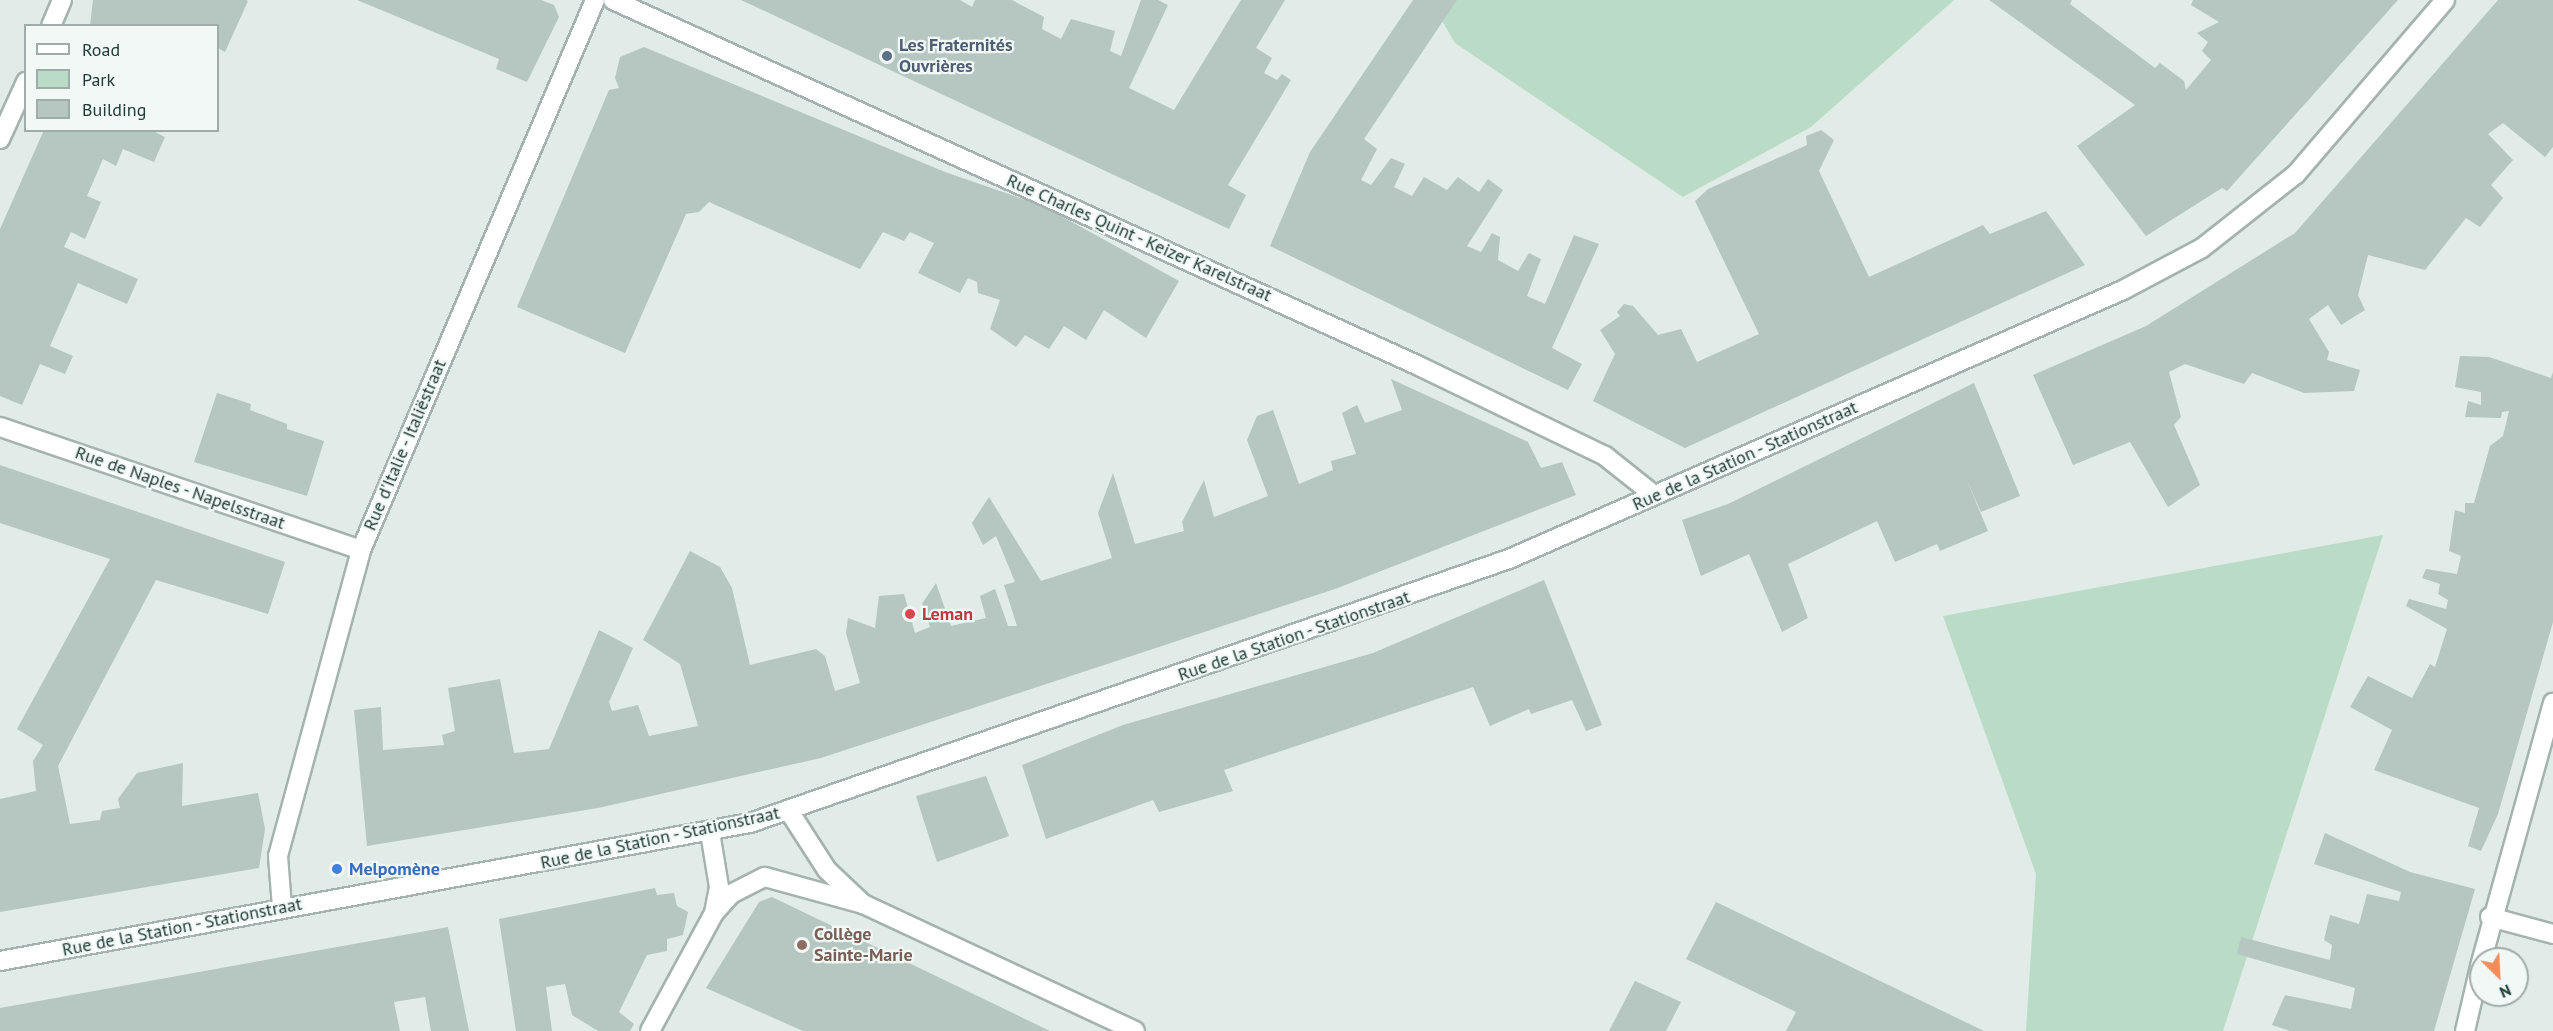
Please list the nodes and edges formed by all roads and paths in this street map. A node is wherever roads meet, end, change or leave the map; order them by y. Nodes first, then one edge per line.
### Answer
1 (62, 0) edge
2 (595, 0) edge
3 (613, 0) edge
4 (2445, 0) edge
5 (52, 24) edge
6 (24, 86) edge
7 (0, 139) edge
8 (0, 427) edge
9 (1654, 495) junction
10 (360, 550) junction
11 (2553, 703) edge
12 (789, 811) junction
13 (710, 832) junction
14 (863, 904) junction
15 (282, 907) junction
16 (714, 913) junction
17 (2490, 917) junction
18 (2553, 934) edge
19 (2484, 947) edge
20 (0, 961) edge
21 (2470, 1007) edge
22 (650, 1031) edge
23 (1135, 1031) edge
24 (2465, 1031) edge

1 - 5 street
2 - 10 street, Rue d'Italie - Italiëstraat
3 - 9 street, Rue Charles Quint - Keizer Karelstraat
4 - 9 street, Rue de la Station - Stationstraat
6 - 7 street
8 - 10 street, Rue de Naples - Napelsstraat
9 - 12 street, Rue de la Station - Stationstraat
10 - 15 street, Rue d'Italie - Italiëstraat
11 - 17 street
12 - 13 street, Rue de la Station - Stationstraat
12 - 14 street
13 - 15 street, Rue de la Station - Stationstraat
13 - 16 street
14 - 16 street
14 - 23 street
15 - 20 street, Rue de la Station - Stationstraat
16 - 22 street
17 - 18 street
17 - 19 street
21 - 24 street

